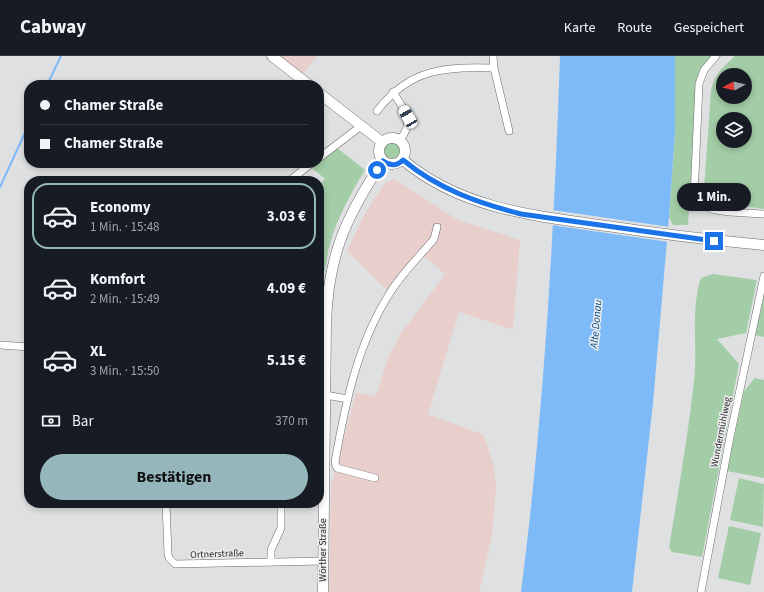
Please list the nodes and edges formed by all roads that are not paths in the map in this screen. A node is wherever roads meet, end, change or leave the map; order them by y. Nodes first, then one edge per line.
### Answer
1 (272, 56) edge
2 (493, 56) edge
3 (716, 56) edge
4 (494, 68) junction
5 (303, 80) edge
6 (393, 92) junction
7 (324, 97) edge
8 (377, 110) dead end
9 (361, 126) junction
10 (508, 131) dead end
11 (400, 140) junction
12 (380, 141) junction
13 (324, 154) edge
14 (403, 160) junction
15 (383, 161) junction
16 (306, 168) edge
17 (295, 176) edge
18 (764, 214) edge
19 (437, 227) dead end
20 (764, 245) edge
21 (764, 276) edge
22 (0, 345) edge
23 (24, 347) edge
24 (325, 395) junction
25 (348, 399) junction
26 (324, 400) edge
27 (375, 478) dead end
28 (166, 508) edge
29 (281, 508) edge
30 (323, 508) edge
31 (323, 561) junction
32 (271, 562) junction
33 (323, 592) edge
34 (701, 592) edge

1 - 5 main road
2 - 4 street
3 - 18 street
4 - 6 street
4 - 10 street
6 - 8 street
6 - 11 street
7 - 9 main road
9 - 12 main road
9 - 13 street
11 - 12 main road
11 - 14 main road
12 - 15 main road
14 - 15 main road
14 - 20 main road
15 - 24 main road, Wörther Straße
16 - 17 street
19 - 25 street
21 - 34 street, Wundermühlweg
22 - 23 street
24 - 25 street
24 - 26 main road, Wörther Straße
25 - 27 street
28 - 32 street, Ortnerstraße
29 - 32 street
30 - 31 main road, Wörther Straße
31 - 32 street, Ortnerstraße
31 - 33 main road, Wörther Straße

